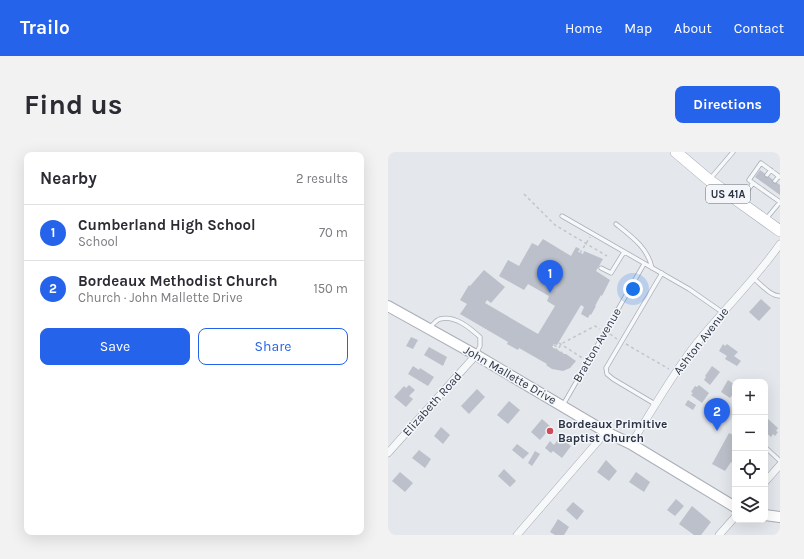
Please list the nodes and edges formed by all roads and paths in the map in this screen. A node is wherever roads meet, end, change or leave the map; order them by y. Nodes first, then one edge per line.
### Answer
1 (676, 152) edge
2 (733, 152) edge
3 (771, 170) junction
4 (767, 175) dead end
5 (780, 176) edge
6 (709, 180) junction
7 (775, 181) dead end
8 (762, 182) dead end
9 (753, 183) junction
10 (759, 187) junction
11 (771, 188) dead end
12 (767, 192) junction
13 (524, 194) dead end
14 (778, 194) dead end
15 (775, 198) junction
16 (739, 202) junction
17 (780, 202) edge
18 (562, 216) dead end
19 (765, 221) junction
20 (616, 224) dead end
21 (780, 231) edge
22 (592, 233) junction
23 (586, 244) junction
24 (780, 244) edge
25 (624, 252) junction
26 (580, 253) dead end
27 (607, 256) dead end
28 (644, 264) junction
29 (601, 268) dead end
30 (652, 268) junction
31 (662, 273) junction
32 (754, 278) junction
33 (780, 296) edge
34 (388, 306) edge
35 (722, 312) junction
36 (429, 328) junction
37 (559, 343) dead end
38 (476, 354) junction
39 (588, 362) junction
40 (655, 404) junction
41 (562, 406) junction
42 (606, 432) junction
43 (631, 444) junction
44 (768, 450) edge
45 (388, 453) edge
46 (780, 461) edge
47 (780, 465) edge
48 (768, 479) edge
49 (732, 505) edge
50 (768, 515) edge
51 (780, 517) edge
52 (732, 520) edge
53 (517, 535) edge
54 (719, 535) edge

1 - 6 main road, US 41A
2 - 6 lane
3 - 4 lane
3 - 5 lane
3 - 9 lane
5 - 7 lane
6 - 16 main road, US 41A
8 - 10 lane
9 - 10 lane
9 - 16 lane
10 - 12 lane
11 - 12 lane
12 - 15 lane
13 - 23 path
14 - 15 lane
15 - 17 lane
16 - 19 main road, US 41A
17 - 19 lane
18 - 22 lane
19 - 21 main road, US 41A
20 - 30 lane
22 - 23 path
22 - 25 lane
23 - 26 path
23 - 27 path
24 - 32 street, Ashton Avenue
25 - 28 lane
25 - 29 lane
28 - 30 lane
28 - 39 lane, Bratton Avenue
30 - 31 lane
31 - 35 lane
31 - 40 lane
32 - 33 lane
32 - 35 street, Ashton Avenue
34 - 36 street, John Mallette Drive
35 - 40 street, Ashton Avenue
36 - 38 street, John Mallette Drive
36 - 38 lane
37 - 39 path
38 - 41 street, John Mallette Drive
38 - 45 street, Elizabeth Road
39 - 41 lane, Bratton Avenue
40 - 43 street, Ashton Avenue
41 - 42 street, John Mallette Drive
42 - 43 street, John Mallette Drive
42 - 53 street
43 - 49 street, John Mallette Drive
44 - 46 lane
47 - 48 street
50 - 51 street
52 - 54 street

